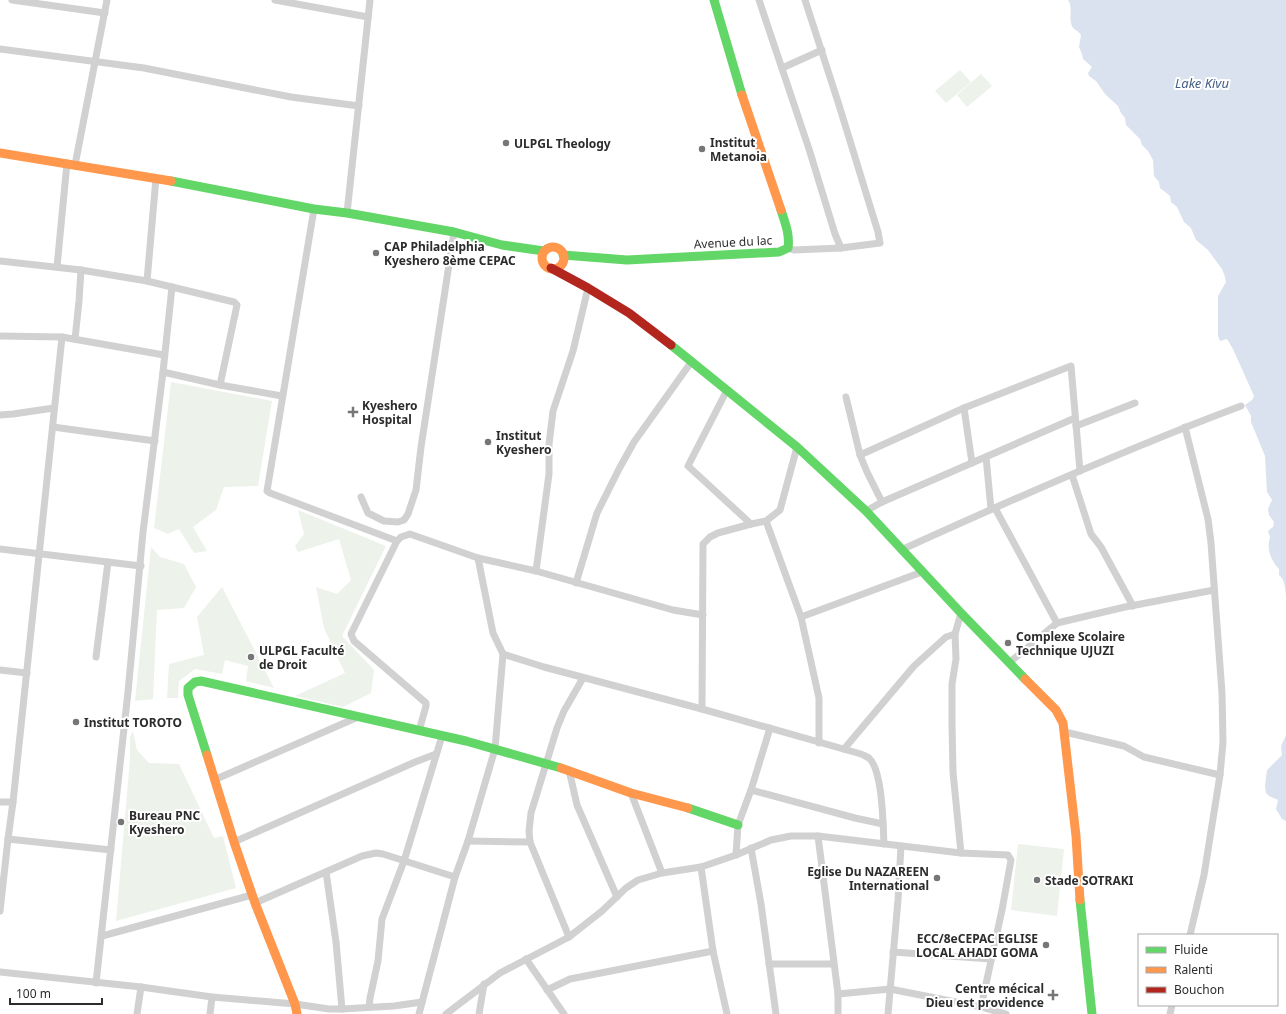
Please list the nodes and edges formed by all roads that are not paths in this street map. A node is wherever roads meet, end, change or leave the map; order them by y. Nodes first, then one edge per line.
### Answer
1 (12, 0) edge
2 (107, 0) edge
3 (275, 0) edge
4 (370, 0) edge
5 (714, 0) edge
6 (759, 0) edge
7 (805, 0) edge
8 (105, 13) junction
9 (368, 17) junction
10 (0, 49) edge
11 (822, 50) junction
12 (96, 62) junction
13 (782, 68) junction
14 (359, 106) junction
15 (0, 153) edge
16 (71, 164) junction
17 (156, 178) junction
18 (314, 209) junction
19 (347, 213) junction
20 (454, 232) junction
21 (788, 248) junction
22 (841, 248) junction
23 (544, 251) junction
24 (563, 255) junction
25 (0, 261) edge
26 (56, 267) junction
27 (551, 268) junction
28 (81, 270) junction
29 (147, 281) junction
30 (172, 287) junction
31 (588, 288) junction
32 (0, 336) edge
33 (62, 337) junction
34 (75, 339) junction
35 (164, 355) junction
36 (692, 361) junction
37 (163, 372) junction
38 (220, 385) junction
39 (727, 390) junction
40 (282, 396) junction
41 (846, 397) dead end
42 (1135, 404) dead end
43 (1241, 406) dead end
44 (54, 408) junction
45 (964, 408) junction
46 (0, 415) edge
47 (1075, 418) junction
48 (1076, 426) junction
49 (53, 427) junction
50 (1185, 427) junction
51 (155, 441) junction
52 (796, 447) junction
53 (860, 455) junction
54 (986, 457) junction
55 (972, 463) junction
56 (1080, 471) junction
57 (1072, 475) junction
58 (361, 497) dead end
59 (882, 502) junction
60 (993, 508) junction
61 (866, 511) junction
62 (766, 521) junction
63 (751, 524) junction
64 (397, 541) junction
65 (0, 549) edge
66 (901, 550) junction
67 (39, 554) junction
68 (478, 558) junction
69 (108, 562) junction
70 (140, 566) junction
71 (536, 571) junction
72 (922, 572) junction
73 (576, 583) junction
74 (1214, 590) junction
75 (1132, 606) junction
76 (961, 613) junction
77 (703, 615) junction
78 (801, 617) junction
79 (1057, 624) junction
80 (955, 634) junction
81 (503, 654) junction
82 (96, 656) dead end
83 (1010, 662) junction
84 (0, 670) edge
85 (27, 673) junction
86 (583, 678) junction
87 (702, 709) junction
88 (358, 717) junction
89 (770, 728) junction
90 (419, 731) junction
91 (1065, 732) junction
92 (442, 736) junction
93 (819, 743) junction
94 (495, 749) junction
95 (844, 749) junction
96 (436, 754) junction
97 (546, 763) junction
98 (568, 770) junction
99 (1220, 775) junction
100 (214, 780) junction
101 (751, 790) junction
102 (631, 793) junction
103 (0, 802) edge
104 (13, 802) junction
105 (883, 824) junction
106 (738, 825) junction
107 (818, 836) junction
108 (8, 839) junction
109 (468, 841) junction
110 (234, 842) junction
111 (530, 842) junction
112 (884, 844) junction
113 (900, 846) junction
114 (751, 848) junction
115 (110, 850) junction
116 (961, 853) junction
117 (736, 855) junction
118 (404, 861) junction
119 (700, 867) junction
120 (326, 872) junction
121 (662, 873) junction
122 (455, 877) junction
123 (617, 897) junction
124 (254, 899) junction
125 (0, 911) edge
126 (1190, 934) edge
127 (102, 936) junction
128 (569, 937) junction
129 (713, 951) junction
130 (893, 952) junction
131 (526, 959) junction
132 (991, 959) junction
133 (769, 964) junction
134 (833, 964) junction
135 (0, 972) edge
136 (96, 982) junction
137 (484, 984) junction
138 (141, 987) junction
139 (890, 989) junction
140 (547, 990) junction
141 (838, 994) junction
142 (212, 997) junction
143 (422, 1002) junction
144 (295, 1004) junction
145 (370, 1007) junction
146 (981, 1007) junction
147 (342, 1009) junction
148 (137, 1014) edge
149 (210, 1014) edge
150 (297, 1014) edge
151 (419, 1014) edge
152 (446, 1014) edge
153 (479, 1014) edge
154 (564, 1014) edge
155 (727, 1014) edge
156 (776, 1014) edge
157 (838, 1014) edge
158 (888, 1014) edge
159 (1006, 1014) edge
160 (1092, 1014) edge

1 - 8 street
2 - 8 street
3 - 9 street
4 - 9 street
5 - 21 street, Avenue du lac
6 - 13 street
7 - 11 street
8 - 12 street
9 - 14 street
10 - 12 street
11 - 13 street
11 - 22 street
12 - 14 street
12 - 16 street
13 - 22 street
14 - 19 street
15 - 16 street
16 - 17 street
16 - 26 street
17 - 18 street
17 - 29 street
18 - 19 street
18 - 40 street
19 - 20 street
20 - 23 street
20 - 58 street
21 - 22 street
21 - 24 street, Avenue du lac
23 - 24 street
23 - 27 street
24 - 27 street
25 - 26 street
26 - 28 street
27 - 31 street
28 - 29 street
28 - 34 street
29 - 30 street
30 - 35 street
30 - 38 street
31 - 36 street
31 - 71 street
32 - 33 street
33 - 34 street
33 - 44 street
34 - 35 street
35 - 37 street
36 - 39 street
36 - 73 street
37 - 38 street
37 - 51 street
38 - 40 street
39 - 52 street
39 - 63 street
40 - 64 street
41 - 53 street
42 - 48 street
43 - 50 street
44 - 46 street
44 - 49 street
45 - 47 street
45 - 53 street
45 - 55 street
47 - 48 street
47 - 54 street
48 - 56 street
49 - 51 street
49 - 67 street
50 - 56 street
50 - 74 street
51 - 70 street
52 - 61 street
52 - 62 street
53 - 59 street
54 - 55 street
54 - 60 street
55 - 59 street
56 - 57 street
57 - 60 street
57 - 75 street
59 - 61 street
60 - 66 street
60 - 79 street
61 - 66 street
62 - 63 street
62 - 78 street
63 - 77 street
64 - 68 street
64 - 90 street
65 - 67 street
66 - 72 street
67 - 69 street
67 - 85 street
68 - 71 street
68 - 81 street
69 - 70 street
69 - 82 street
70 - 115 street
71 - 73 street
72 - 76 street
72 - 78 street
73 - 77 street
74 - 75 street
74 - 99 street
75 - 79 street
76 - 80 street
76 - 83 street
77 - 87 street
78 - 93 street
79 - 83 street
80 - 95 street
80 - 116 street
81 - 86 street
81 - 94 street
83 - 91 street
84 - 85 street
85 - 104 street
86 - 87 street
86 - 97 street
87 - 89 street
88 - 90 street
88 - 100 street
88 - 100 street
89 - 93 street
89 - 101 street
90 - 92 street
91 - 99 street
91 - 160 street
92 - 94 street
92 - 96 street
93 - 95 street
94 - 97 street
94 - 109 street
95 - 105 street
96 - 110 street
96 - 118 street
97 - 98 street
97 - 111 street
98 - 102 street
98 - 123 street
99 - 126 street
100 - 110 street
101 - 105 street
101 - 106 street
102 - 106 street
102 - 121 street
103 - 104 street
104 - 108 street
105 - 112 street
106 - 117 street
107 - 112 street
107 - 114 street
107 - 134 street
108 - 115 street
108 - 125 street
109 - 111 street
109 - 122 street
110 - 124 street
111 - 128 street
112 - 113 street
113 - 116 street
113 - 130 street
114 - 117 street
114 - 133 street
115 - 127 street
116 - 132 street
117 - 119 street
118 - 120 street
118 - 122 street
118 - 145 street
119 - 121 street
119 - 129 street
120 - 124 street
120 - 147 street
121 - 123 street
122 - 143 street
123 - 128 street
124 - 127 street
124 - 144 street
127 - 136 street
128 - 131 street
129 - 140 street
129 - 155 street
130 - 132 street
130 - 139 street
131 - 137 street
131 - 140 street
132 - 146 street
133 - 134 street
133 - 156 street
134 - 141 street
135 - 136 street
136 - 138 street
137 - 152 street
137 - 153 street
138 - 142 street
138 - 148 street
139 - 141 street
139 - 146 street
139 - 158 street
140 - 154 street
141 - 157 street
142 - 144 street
142 - 149 street
143 - 145 street
143 - 151 street
144 - 147 street
144 - 150 street
145 - 147 street
146 - 159 street

